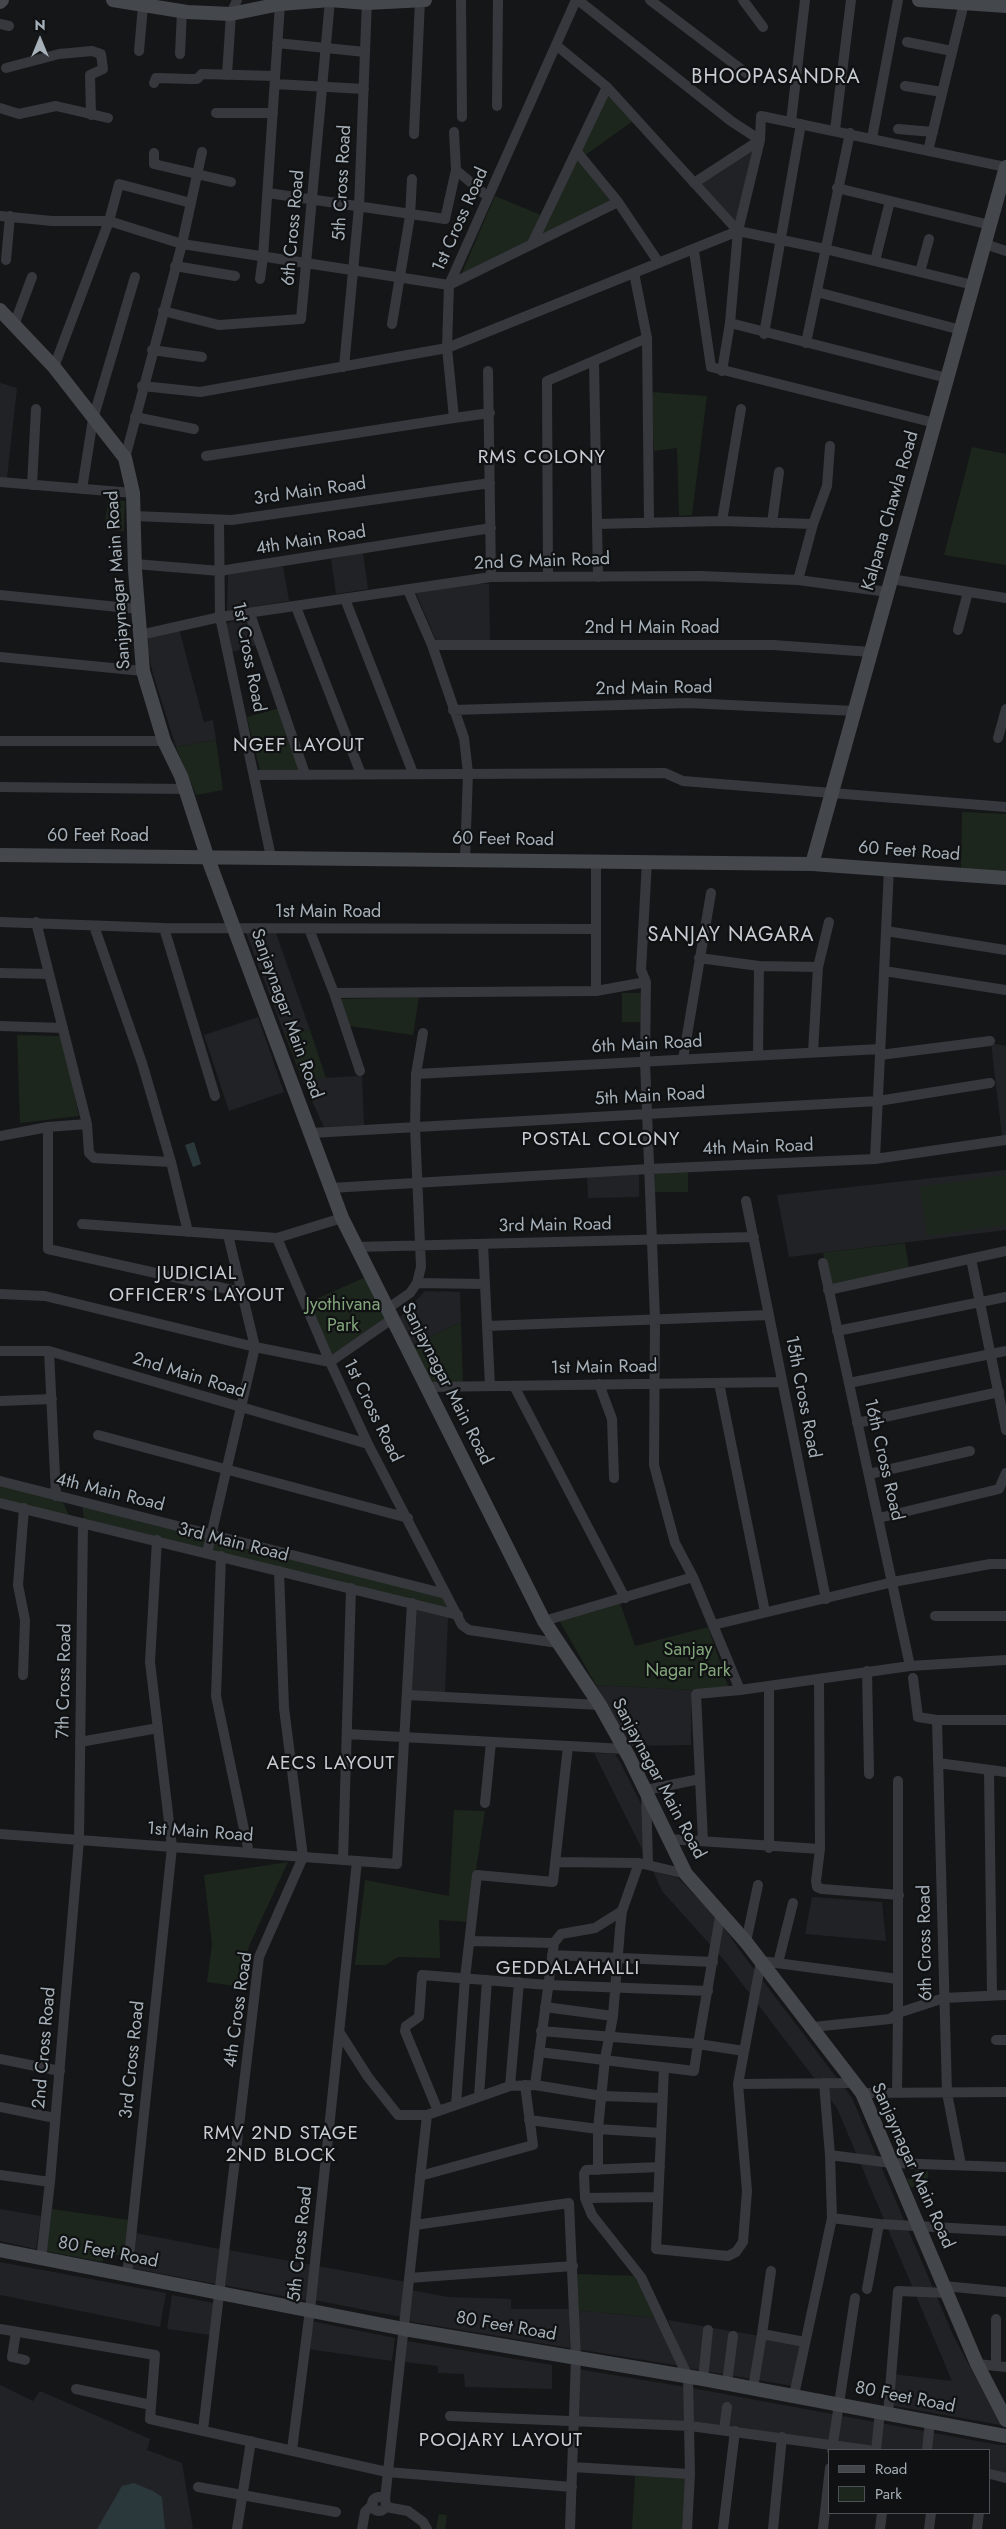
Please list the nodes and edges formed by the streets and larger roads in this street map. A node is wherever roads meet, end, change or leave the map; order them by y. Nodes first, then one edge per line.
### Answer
1 (112, 0) edge
2 (237, 0) edge
3 (330, 0) edge
4 (422, 0) edge
5 (461, 0) edge
6 (498, 0) edge
7 (577, 0) edge
8 (650, 0) edge
9 (743, 0) edge
10 (805, 0) edge
11 (851, 0) edge
12 (898, 0) edge
13 (921, 0) edge
14 (367, 2) edge
15 (992, 2) edge
16 (964, 3) junction
17 (280, 4) junction
18 (142, 6) junction
19 (1006, 6) edge
20 (182, 11) junction
21 (231, 14) junction
22 (763, 27) dead end
23 (277, 42) junction
24 (907, 42) dead end
25 (556, 45) junction
26 (326, 48) junction
27 (139, 51) dead end
28 (952, 51) junction
29 (365, 52) junction
30 (180, 54) dead end
31 (6, 68) dead end
32 (227, 75) junction
33 (750, 76) dead end
34 (275, 80) junction
35 (154, 83) dead end
36 (323, 85) junction
37 (607, 86) junction
38 (905, 86) dead end
39 (364, 89) junction
40 (942, 92) junction
41 (497, 106) dead end
42 (0, 108) edge
43 (216, 112) dead end
44 (273, 113) junction
45 (91, 115) junction
46 (462, 117) dead end
47 (108, 118) dead end
48 (796, 123) junction
49 (898, 129) dead end
50 (835, 130) junction
51 (454, 132) dead end
52 (933, 132) junction
53 (414, 134) dead end
54 (850, 134) junction
55 (872, 138) junction
56 (760, 140) junction
57 (928, 151) junction
58 (202, 152) dead end
59 (577, 152) junction
60 (154, 153) dead end
61 (1006, 167) edge
62 (456, 170) junction
63 (198, 174) junction
64 (412, 179) dead end
65 (231, 182) dead end
66 (694, 183) junction
67 (837, 188) junction
68 (268, 193) junction
69 (488, 197) junction
70 (313, 199) junction
71 (890, 201) junction
72 (618, 202) junction
73 (192, 203) junction
74 (359, 208) junction
75 (5, 216) edge
76 (410, 216) junction
77 (109, 221) junction
78 (990, 225) junction
79 (738, 232) junction
80 (929, 239) dead end
81 (781, 241) junction
82 (182, 244) junction
83 (532, 244) junction
84 (984, 244) junction
85 (825, 249) junction
86 (694, 251) junction
87 (1006, 251) edge
88 (263, 257) junction
89 (6, 260) dead end
90 (875, 261) junction
91 (659, 263) junction
92 (308, 265) junction
93 (175, 266) junction
94 (354, 272) junction
95 (920, 272) junction
96 (634, 273) junction
97 (234, 276) dead end
98 (399, 276) junction
99 (32, 277) dead end
100 (135, 277) dead end
101 (260, 279) dead end
102 (449, 285) junction
103 (973, 285) junction
104 (817, 292) junction
105 (0, 310) edge
106 (163, 311) junction
107 (392, 324) dead end
108 (730, 324) junction
109 (14, 325) junction
110 (961, 330) junction
111 (764, 334) junction
112 (647, 338) junction
113 (806, 343) junction
114 (447, 348) junction
115 (152, 350) junction
116 (202, 356) dead end
117 (594, 362) junction
118 (54, 367) junction
119 (344, 367) junction
120 (722, 371) junction
121 (488, 372) dead end
122 (947, 378) junction
123 (142, 386) junction
124 (36, 409) dead end
125 (741, 409) dead end
126 (490, 413) junction
127 (135, 418) junction
128 (454, 418) junction
129 (93, 419) junction
130 (935, 423) junction
131 (194, 429) dead end
132 (830, 446) dead end
133 (206, 456) dead end
134 (125, 458) junction
135 (779, 472) dead end
136 (0, 482) edge
137 (490, 483) junction
138 (32, 485) junction
139 (82, 489) junction
140 (133, 493) junction
141 (134, 516) junction
142 (219, 520) junction
143 (722, 521) junction
144 (649, 523) junction
145 (772, 523) junction
146 (597, 524) junction
147 (813, 524) junction
148 (491, 528) junction
149 (135, 564) junction
150 (220, 572) junction
151 (548, 576) junction
152 (491, 577) junction
153 (598, 577) junction
154 (798, 580) junction
155 (890, 586) junction
156 (408, 590) junction
157 (968, 592) junction
158 (0, 595) edge
159 (1006, 598) edge
160 (345, 599) junction
161 (296, 607) junction
162 (138, 609) junction
163 (250, 614) junction
164 (220, 617) junction
165 (958, 630) dead end
166 (140, 635) junction
167 (432, 645) junction
168 (871, 652) junction
169 (0, 657) edge
170 (144, 671) junction
171 (453, 710) junction
172 (1006, 710) edge
173 (855, 712) junction
174 (998, 738) dead end
175 (0, 741) edge
176 (164, 741) junction
177 (413, 773) junction
178 (468, 773) junction
179 (305, 774) junction
180 (361, 774) junction
181 (255, 775) junction
182 (0, 787) edge
183 (185, 789) junction
184 (832, 793) junction
185 (1006, 808) edge
186 (0, 855) edge
187 (207, 856) junction
188 (271, 857) junction
189 (465, 859) junction
190 (596, 860) junction
191 (647, 861) junction
192 (812, 864) junction
193 (889, 869) junction
194 (1006, 878) edge
195 (711, 893) dead end
196 (0, 922) edge
197 (36, 922) junction
198 (829, 922) dead end
199 (94, 926) junction
200 (164, 928) junction
201 (234, 929) junction
202 (309, 929) junction
203 (596, 929) junction
204 (886, 930) junction
205 (1006, 950) edge
206 (699, 958) junction
207 (759, 966) junction
208 (818, 967) junction
209 (884, 971) junction
210 (0, 973) edge
211 (49, 974) junction
212 (646, 982) junction
213 (1006, 990) edge
214 (596, 991) junction
215 (334, 993) junction
216 (0, 1026) edge
217 (63, 1028) junction
218 (423, 1033) dead end
219 (990, 1041) dead end
220 (813, 1052) junction
221 (880, 1052) junction
222 (758, 1055) junction
223 (683, 1059) junction
224 (645, 1061) junction
225 (360, 1071) dead end
226 (416, 1074) junction
227 (990, 1083) dead end
228 (215, 1096) dead end
229 (878, 1101) junction
230 (647, 1114) junction
231 (87, 1124) junction
232 (48, 1127) junction
233 (415, 1127) junction
234 (310, 1133) junction
235 (0, 1136) edge
236 (1006, 1140) edge
237 (875, 1159) junction
238 (171, 1162) junction
239 (649, 1169) junction
240 (419, 1183) junction
241 (331, 1188) junction
242 (746, 1200) dead end
243 (342, 1218) junction
244 (82, 1224) dead end
245 (188, 1232) junction
246 (228, 1235) junction
247 (754, 1237) junction
248 (277, 1238) junction
249 (652, 1240) junction
250 (483, 1244) junction
251 (419, 1245) junction
252 (356, 1247) junction
253 (1006, 1251) edge
254 (971, 1259) junction
255 (823, 1262) dead end
256 (417, 1284) junction
257 (485, 1284) junction
258 (828, 1290) junction
259 (241, 1292) junction
260 (0, 1294) edge
261 (1006, 1297) edge
262 (979, 1303) junction
263 (390, 1314) junction
264 (769, 1315) junction
265 (655, 1319) junction
266 (487, 1326) junction
267 (837, 1332) junction
268 (255, 1347) junction
269 (0, 1351) edge
270 (49, 1351) junction
271 (1006, 1351) edge
272 (989, 1354) junction
273 (330, 1362) junction
274 (782, 1382) junction
275 (719, 1383) junction
276 (848, 1383) junction
277 (599, 1384) junction
278 (656, 1384) junction
279 (490, 1386) junction
280 (514, 1386) junction
281 (427, 1387) junction
282 (999, 1392) junction
283 (52, 1399) junction
284 (0, 1401) edge
285 (241, 1409) junction
286 (857, 1422) junction
287 (1006, 1430) edge
288 (98, 1435) dead end
289 (368, 1444) junction
290 (970, 1451) dead end
291 (227, 1470) junction
292 (1006, 1473) edge
293 (869, 1474) junction
294 (614, 1478) dead end
295 (0, 1481) edge
296 (56, 1496) junction
297 (0, 1503) edge
298 (24, 1508) junction
299 (408, 1518) junction
300 (879, 1518) junction
301 (83, 1523) junction
302 (211, 1535) junction
303 (157, 1540) junction
304 (207, 1553) junction
305 (221, 1556) junction
306 (1006, 1564) edge
307 (279, 1571) junction
308 (693, 1577) junction
309 (894, 1582) junction
310 (351, 1588) junction
311 (446, 1594) junction
312 (625, 1598) junction
313 (826, 1599) junction
314 (412, 1604) junction
315 (765, 1612) junction
316 (458, 1615) junction
317 (935, 1616) dead end
318 (1006, 1616) edge
319 (544, 1621) junction
320 (713, 1625) junction
321 (558, 1643) junction
322 (1006, 1660) edge
323 (910, 1666) junction
324 (867, 1672) junction
325 (23, 1675) dead end
326 (914, 1678) dead end
327 (819, 1679) junction
328 (769, 1687) junction
329 (740, 1690) junction
330 (407, 1694) junction
331 (600, 1706) junction
332 (937, 1720) junction
333 (1006, 1720) edge
334 (158, 1728) junction
335 (347, 1734) junction
336 (405, 1737) junction
337 (80, 1742) junction
338 (491, 1742) junction
339 (568, 1746) junction
340 (624, 1749) junction
341 (938, 1763) junction
342 (989, 1770) junction
343 (1006, 1772) edge
344 (870, 1774) dead end
345 (700, 1780) junction
346 (898, 1781) dead end
347 (646, 1790) junction
348 (485, 1803) dead end
349 (0, 1834) edge
350 (669, 1839) junction
351 (79, 1840) junction
352 (703, 1841) junction
353 (172, 1847) junction
354 (769, 1848) junction
355 (820, 1849) junction
356 (249, 1853) junction
357 (304, 1857) junction
358 (343, 1860) junction
359 (357, 1861) junction
360 (556, 1862) junction
361 (643, 1864) junction
362 (686, 1874) junction
363 (758, 1885) dead end
364 (899, 1894) junction
365 (793, 1903) dead end
366 (622, 1911) junction
367 (721, 1911) junction
368 (470, 1941) junction
369 (746, 1942) junction
370 (554, 1943) junction
371 (552, 1956) junction
372 (617, 1958) junction
373 (761, 1961) junction
374 (713, 1962) junction
375 (778, 1963) junction
376 (466, 1978) junction
377 (487, 1980) junction
378 (898, 1980) junction
379 (519, 1982) junction
380 (548, 1985) junction
381 (616, 1986) junction
382 (708, 1991) junction
383 (992, 1995) junction
384 (1006, 1995) edge
385 (944, 1998) junction
386 (545, 2007) junction
387 (896, 2015) junction
388 (613, 2016) junction
389 (813, 2027) junction
390 (542, 2031) junction
391 (340, 2033) junction
392 (610, 2036) junction
393 (698, 2044) junction
394 (744, 2051) junction
395 (540, 2052) junction
396 (0, 2059) edge
397 (605, 2060) junction
398 (664, 2068) junction
399 (60, 2071) junction
400 (824, 2083) junction
401 (738, 2084) junction
402 (530, 2085) junction
403 (510, 2086) junction
404 (858, 2088) junction
405 (947, 2092) junction
406 (1006, 2092) edge
407 (897, 2093) junction
408 (479, 2096) junction
409 (602, 2096) junction
410 (662, 2098) junction
411 (456, 2104) junction
412 (0, 2107) edge
413 (438, 2111) junction
414 (427, 2115) junction
415 (55, 2118) junction
416 (529, 2120) junction
417 (598, 2129) junction
418 (661, 2133) junction
419 (830, 2155) junction
420 (892, 2163) junction
421 (960, 2165) junction
422 (660, 2167) junction
423 (1006, 2167) edge
424 (598, 2170) junction
425 (0, 2175) edge
426 (420, 2176) junction
427 (50, 2182) junction
428 (658, 2197) junction
429 (586, 2198) junction
430 (832, 2218) junction
431 (879, 2224) junction
432 (415, 2225) junction
433 (918, 2226) junction
434 (1006, 2231) edge
435 (0, 2250) edge
436 (41, 2259) junction
437 (573, 2266) junction
438 (771, 2271) dead end
439 (127, 2276) junction
440 (409, 2278) junction
441 (867, 2289) dead end
442 (945, 2290) junction
443 (1006, 2292) edge
444 (219, 2294) junction
445 (855, 2298) dead end
446 (310, 2310) junction
447 (996, 2319) dead end
448 (0, 2329) edge
449 (404, 2329) junction
450 (708, 2330) dead end
451 (16, 2332) junction
452 (762, 2334) junction
453 (733, 2336) dead end
454 (805, 2342) junction
455 (576, 2358) junction
456 (25, 2360) dead end
457 (977, 2364) junction
458 (1001, 2366) edge
459 (688, 2377) junction
460 (703, 2379) junction
461 (727, 2383) junction
462 (754, 2388) junction
463 (76, 2389) dead end
464 (794, 2395) junction
465 (837, 2403) junction
466 (151, 2405) junction
467 (726, 2407) dead end
468 (884, 2413) junction
469 (450, 2416) dead end
470 (1006, 2420) edge
471 (574, 2421) junction
472 (930, 2422) junction
473 (690, 2426) junction
474 (203, 2430) junction
475 (724, 2430) junction
476 (735, 2431) junction
477 (1006, 2436) edge
478 (782, 2437) junction
479 (251, 2441) junction
480 (832, 2448) edge
481 (850, 2449) edge
482 (876, 2449) edge
483 (927, 2449) edge
484 (292, 2450) junction
485 (572, 2467) junction
486 (690, 2474) junction
487 (991, 2474) edge
488 (386, 2476) junction
489 (1006, 2478) edge
490 (828, 2485) edge
491 (198, 2487) dead end
492 (572, 2487) junction
493 (243, 2495) junction
494 (380, 2502) junction
495 (336, 2512) dead end
496 (882, 2514) edge
497 (931, 2514) edge
498 (979, 2514) edge
499 (237, 2529) edge
500 (362, 2529) edge
501 (427, 2529) edge
502 (570, 2529) edge
503 (688, 2529) edge
504 (723, 2529) edge
505 (773, 2529) edge
506 (823, 2529) edge
507 (880, 2529) edge
508 (929, 2529) edge
509 (977, 2529) edge

1 - 18 street
2 - 21 street
3 - 14 street
3 - 17 street
3 - 26 street, 6th Cross Road
4 - 14 street
4 - 53 street
5 - 46 street
6 - 41 street
7 - 25 street, 1st Cross Road
7 - 56 street
8 - 33 street
9 - 22 street
10 - 48 street
11 - 50 street
12 - 55 street
13 - 16 street
14 - 29 street, 5th Cross Road
15 - 16 street
15 - 19 street
16 - 28 street
17 - 21 street
17 - 23 street
18 - 20 street
18 - 27 street
20 - 21 street
20 - 30 street
21 - 32 street
23 - 26 street
23 - 34 street
24 - 28 street
25 - 37 street
25 - 69 street, 1st Cross Road
26 - 29 street
26 - 36 street, 6th Cross Road
28 - 40 street
29 - 39 street, 5th Cross Road
31 - 45 street
32 - 34 street
32 - 35 street
34 - 36 street
34 - 44 street
36 - 39 street
36 - 70 street, 6th Cross Road
37 - 59 street
37 - 66 street
38 - 40 street
39 - 74 street, 5th Cross Road
40 - 52 street
42 - 45 street
43 - 44 street
44 - 68 street
45 - 47 street
48 - 50 street
48 - 56 street
48 - 81 street
49 - 52 street
50 - 54 street
51 - 62 street
52 - 57 street
54 - 55 street
54 - 67 street
55 - 57 street
56 - 66 street
56 - 79 street
57 - 61 street
58 - 63 street
59 - 72 street
59 - 83 street
60 - 63 street
61 - 78 street, Kalpana Chawla Road
62 - 69 street
62 - 76 street
63 - 65 street
63 - 73 street
64 - 76 street
66 - 79 street
67 - 71 street
67 - 85 street
68 - 70 street
68 - 88 street
69 - 102 street, 1st Cross Road
70 - 74 street
70 - 92 street, 6th Cross Road
71 - 78 street
71 - 90 street
72 - 83 street
72 - 91 street
73 - 77 street
73 - 82 street
74 - 76 street
74 - 94 street, 5th Cross Road
75 - 77 street
75 - 89 street
76 - 98 street
77 - 82 street
77 - 118 street
78 - 84 street, Kalpana Chawla Road
79 - 81 street
79 - 86 street
79 - 108 street
80 - 95 street
81 - 85 street
81 - 111 street
82 - 88 street
82 - 93 street
83 - 102 street
84 - 87 street
84 - 103 street, Kalpana Chawla Road
85 - 90 street
85 - 104 street
86 - 91 street
86 - 120 street
88 - 92 street
88 - 101 street
90 - 95 street
91 - 96 street
92 - 94 street
92 - 106 street, 6th Cross Road
93 - 97 street
93 - 106 street
94 - 98 street
94 - 119 street, 5th Cross Road
95 - 103 street
96 - 112 street
96 - 114 street
98 - 102 street
98 - 107 street
99 - 109 street
100 - 129 street
102 - 114 street, 1st Cross Road
103 - 110 street, Kalpana Chawla Road
104 - 110 street
104 - 113 street
105 - 109 street, Sanjaynagar Main Road
106 - 115 street
108 - 111 street
108 - 120 street
109 - 118 street, Sanjaynagar Main Road
110 - 122 street, Kalpana Chawla Road
111 - 113 street
112 - 117 street
112 - 144 street
113 - 122 street
114 - 119 street
114 - 128 street, 1st Cross Road
115 - 116 street
115 - 123 street
117 - 146 street
117 - 151 street
118 - 129 street, Sanjaynagar Main Road
119 - 123 street
120 - 130 street
121 - 126 street
122 - 130 street, Kalpana Chawla Road
123 - 127 street
124 - 138 street
125 - 143 street
126 - 128 street
126 - 137 street
127 - 131 street
127 - 134 street
128 - 133 street
129 - 134 street, Sanjaynagar Main Road
129 - 139 street
130 - 155 street, Kalpana Chawla Road
132 - 147 street
134 - 140 street, Sanjaynagar Main Road
135 - 145 street
136 - 138 street
137 - 142 street, 3rd Main Road
137 - 148 street
138 - 139 street
139 - 140 street
140 - 141 street, Sanjaynagar Main Road
141 - 142 street, 3rd Main Road
141 - 149 street, Sanjaynagar Main Road
142 - 150 street, 1st Cross Road
143 - 144 street
143 - 145 street
144 - 146 street
145 - 147 street
146 - 153 street
147 - 154 street
148 - 150 street, 4th Main Road
148 - 152 street
149 - 150 street, 4th Main Road
149 - 162 street, Sanjaynagar Main Road
150 - 164 street, 1st Cross Road
151 - 152 street, 2nd G Main Road
151 - 153 street, 2nd G Main Road
152 - 156 street, 2nd G Main Road
153 - 154 street, 2nd G Main Road
154 - 155 street, 2nd G Main Road
155 - 157 street
155 - 168 street, Kalpana Chawla Road
156 - 160 street, 2nd G Main Road
156 - 167 street
157 - 159 street
157 - 165 street
158 - 162 street
160 - 161 street, 2nd G Main Road
160 - 177 street
161 - 163 street, 2nd G Main Road
161 - 180 street
162 - 166 street, Sanjaynagar Main Road
163 - 164 street, 2nd G Main Road
163 - 179 street
164 - 166 street, 2nd G Main Road
164 - 181 street, 1st Cross Road
166 - 170 street, Sanjaynagar Main Road
167 - 168 street, 2nd H Main Road
167 - 171 street
168 - 173 street, Kalpana Chawla Road
169 - 170 street
170 - 176 street, Sanjaynagar Main Road
171 - 173 street, 2nd Main Road
171 - 178 street
172 - 174 street
173 - 184 street, Kalpana Chawla Road
175 - 176 street
176 - 183 street, Sanjaynagar Main Road
177 - 178 street
177 - 180 street
178 - 184 street
178 - 189 street
179 - 180 street
179 - 181 street
181 - 188 street, 1st Cross Road
182 - 183 street
183 - 187 street, Sanjaynagar Main Road
184 - 185 street
184 - 192 street, Kalpana Chawla Road
186 - 187 street, 60 Feet Road
187 - 188 street, 60 Feet Road
187 - 201 street, Sanjaynagar Main Road
188 - 189 street, 60 Feet Road
189 - 190 street, 60 Feet Road
190 - 191 street, 60 Feet Road
190 - 203 street
191 - 192 street, 60 Feet Road
191 - 212 street
192 - 193 street, 60 Feet Road
193 - 194 street, 60 Feet Road
193 - 204 street
195 - 206 street
196 - 197 street, 1st Main Road
197 - 199 street, 1st Main Road
197 - 211 street
198 - 208 street
199 - 200 street, 1st Main Road
199 - 238 street
200 - 201 street, 1st Main Road
200 - 228 street
201 - 202 street, 1st Main Road
201 - 234 street, Sanjaynagar Main Road
202 - 203 street, 1st Main Road
202 - 215 street
203 - 214 street
204 - 205 street
204 - 209 street
206 - 207 street
206 - 223 street
207 - 208 street
207 - 222 street
208 - 220 street
209 - 213 street
209 - 221 street
210 - 211 street
211 - 217 street
212 - 214 street
212 - 224 street
214 - 215 street
215 - 225 street
216 - 217 street
217 - 231 street
218 - 226 street
219 - 221 street, 6th Main Road
220 - 221 street, 6th Main Road
220 - 222 street, 6th Main Road
221 - 229 street
222 - 223 street, 6th Main Road
223 - 224 street, 6th Main Road
224 - 226 street, 6th Main Road
224 - 230 street
226 - 233 street
227 - 229 street, 5th Main Road
229 - 230 street, 5th Main Road
229 - 237 street
230 - 233 street, 5th Main Road
230 - 239 street
231 - 232 street
231 - 238 street
232 - 235 street
232 - 259 street
233 - 234 street, 5th Main Road
233 - 240 street
234 - 241 street, Sanjaynagar Main Road
236 - 237 street, 4th Main Road
237 - 239 street, 4th Main Road
238 - 245 street
239 - 240 street, 4th Main Road
239 - 249 street
240 - 241 street, 4th Main Road
240 - 251 street
241 - 243 street, Sanjaynagar Main Road
242 - 247 street, 15th Cross Road
243 - 248 street
243 - 252 street, Sanjaynagar Main Road
244 - 245 street
245 - 246 street
246 - 248 street
246 - 259 street
247 - 249 street, 3rd Main Road
247 - 264 street, 15th Cross Road
248 - 273 street, 1st Cross Road
249 - 250 street, 3rd Main Road
249 - 265 street
250 - 251 street, 3rd Main Road
250 - 257 street
251 - 252 street, 3rd Main Road
251 - 256 street
252 - 263 street, Sanjaynagar Main Road
253 - 254 street
254 - 258 street
254 - 262 street
255 - 258 street, 16th Cross Road
256 - 257 street
256 - 263 street
257 - 266 street
258 - 267 street, 16th Cross Road
259 - 268 street
260 - 268 street
261 - 262 street
262 - 267 street
262 - 272 street
263 - 273 street
263 - 281 street, Sanjaynagar Main Road
264 - 265 street
264 - 274 street, 15th Cross Road
265 - 266 street
265 - 278 street
266 - 279 street
267 - 276 street, 16th Cross Road
268 - 273 street
268 - 285 street
269 - 270 street, 2nd Main Road
270 - 283 street
270 - 285 street, 2nd Main Road
271 - 272 street
272 - 276 street
272 - 282 street
273 - 289 street, 1st Cross Road
274 - 275 street, 1st Main Road
274 - 313 street, 15th Cross Road
275 - 278 street, 1st Main Road
275 - 315 street
276 - 286 street, 16th Cross Road
277 - 278 street, 1st Main Road
277 - 280 street, 1st Main Road
277 - 294 street
278 - 308 street
279 - 280 street, 1st Main Road
279 - 281 street, 1st Main Road
280 - 312 street
281 - 319 street, Sanjaynagar Main Road
282 - 286 street
282 - 287 street
283 - 284 street
283 - 296 street
285 - 289 street, 2nd Main Road
285 - 291 street
286 - 293 street, 16th Cross Road
288 - 291 street
289 - 299 street, 1st Cross Road
290 - 293 street
291 - 299 street
291 - 302 street
292 - 300 street
293 - 300 street, 16th Cross Road
295 - 296 street, 4th Main Road
296 - 302 street, 4th Main Road
297 - 298 street, 3rd Main Road
298 - 301 street, 3rd Main Road
298 - 325 street
299 - 311 street, 1st Cross Road
300 - 309 street, 16th Cross Road
301 - 303 street, 3rd Main Road
301 - 337 street, 7th Cross Road
302 - 304 street
302 - 311 street, 4th Main Road
303 - 304 street, 3rd Main Road
303 - 334 street
304 - 305 street, 3rd Main Road
305 - 307 street, 3rd Main Road
305 - 356 street
306 - 309 street
307 - 310 street, 3rd Main Road
307 - 357 street
308 - 312 street
308 - 320 street
309 - 313 street
309 - 323 street, 16th Cross Road
310 - 314 street, 3rd Main Road
310 - 335 street
311 - 316 street, 1st Cross Road
312 - 319 street
313 - 315 street
314 - 316 street, 3rd Main Road
314 - 330 street
315 - 320 street
316 - 321 street
317 - 318 street
319 - 321 street, Sanjaynagar Main Road
320 - 329 street
321 - 331 street, Sanjaynagar Main Road
322 - 323 street
323 - 324 street
324 - 327 street
324 - 344 street
326 - 332 street
327 - 328 street
327 - 355 street
328 - 329 street
328 - 354 street
329 - 345 street
330 - 331 street
330 - 336 street
331 - 340 street, Sanjaynagar Main Road
332 - 333 street
332 - 341 street, 6th Cross Road
334 - 337 street
334 - 353 street
335 - 336 street
335 - 358 street
336 - 338 street
336 - 359 street, 1st Main Road
337 - 351 street, 7th Cross Road
338 - 339 street
338 - 348 street
339 - 340 street
339 - 360 street
340 - 347 street, Sanjaynagar Main Road
341 - 342 street
341 - 385 street, 6th Cross Road
342 - 343 street
342 - 383 street
345 - 347 street
345 - 352 street
346 - 364 street
347 - 350 street, Sanjaynagar Main Road
347 - 361 street
349 - 351 street, 1st Main Road
350 - 352 street
350 - 362 street, Sanjaynagar Main Road
351 - 353 street, 1st Main Road
351 - 399 street, 2nd Cross Road
352 - 354 street
353 - 356 street, 1st Main Road
353 - 439 street, 3rd Cross Road
354 - 355 street
355 - 364 street
356 - 357 street, 1st Main Road
357 - 358 street, 1st Main Road
357 - 444 street, 4th Cross Road
358 - 359 street, 1st Main Road
359 - 391 street, 5th Cross Road
360 - 361 street
360 - 368 street
361 - 362 street
361 - 366 street
362 - 367 street, Sanjaynagar Main Road
363 - 369 street
364 - 378 street
365 - 375 street
366 - 370 street
366 - 372 street
367 - 369 street, Sanjaynagar Main Road
367 - 374 street
368 - 370 street
368 - 376 street
369 - 373 street, Sanjaynagar Main Road
370 - 371 street
371 - 372 street
371 - 380 street
372 - 374 street
372 - 381 street
373 - 375 street
373 - 389 street, Sanjaynagar Main Road
373 - 394 street
374 - 382 street
375 - 378 street
376 - 377 street
376 - 411 street
376 - 413 street
377 - 379 street
377 - 408 street
378 - 387 street
379 - 380 street
379 - 403 street
380 - 381 street
380 - 386 street
381 - 382 street
381 - 388 street
382 - 393 street
383 - 384 street
383 - 385 street
385 - 387 street
385 - 405 street, 6th Cross Road
386 - 388 street
386 - 390 street
387 - 389 street
387 - 407 street
388 - 392 street
389 - 404 street, Sanjaynagar Main Road
390 - 392 street
390 - 395 street
391 - 414 street
391 - 446 street, 5th Cross Road
392 - 393 street
392 - 397 street
393 - 394 street
393 - 398 street
394 - 401 street
395 - 397 street
395 - 402 street
396 - 399 street
397 - 398 street
397 - 409 street
398 - 410 street
399 - 415 street, 2nd Cross Road
400 - 401 street
400 - 404 street
400 - 419 street
401 - 428 street
402 - 403 street
402 - 409 street
402 - 416 street
403 - 408 street
404 - 407 street
404 - 420 street, Sanjaynagar Main Road
405 - 406 street
405 - 407 street
405 - 421 street, 6th Cross Road
408 - 411 street
409 - 410 street
409 - 417 street
410 - 418 street
411 - 413 street
412 - 415 street
413 - 414 street
414 - 426 street
415 - 427 street, 2nd Cross Road
416 - 417 street
416 - 426 street
417 - 418 street
417 - 424 street
418 - 422 street
419 - 420 street
419 - 430 street
420 - 421 street
420 - 433 street, Sanjaynagar Main Road
421 - 423 street
422 - 424 street
422 - 428 street
424 - 429 street
425 - 427 street
426 - 432 street
427 - 436 street, 2nd Cross Road
428 - 429 street
429 - 459 street
430 - 431 street
430 - 454 street
431 - 433 street
431 - 441 street
432 - 437 street
432 - 440 street
433 - 434 street
433 - 442 street, Sanjaynagar Main Road
435 - 436 street, 80 Feet Road
436 - 439 street, 80 Feet Road
437 - 440 street
437 - 455 street
438 - 452 street
439 - 444 street, 80 Feet Road
440 - 449 street
442 - 443 street
442 - 457 street, Sanjaynagar Main Road
442 - 468 street
444 - 446 street, 80 Feet Road
444 - 474 street, 4th Cross Road
445 - 465 street
446 - 449 street, 80 Feet Road
446 - 484 street, 5th Cross Road
447 - 458 street
448 - 451 street
449 - 455 street, 80 Feet Road
449 - 488 street
450 - 460 street
451 - 456 street
451 - 466 street
452 - 454 street
452 - 462 street
453 - 461 street
454 - 464 street
455 - 459 street, 80 Feet Road
455 - 471 street
457 - 458 street
457 - 470 street, Sanjaynagar Main Road
459 - 460 street, 80 Feet Road
459 - 473 street
460 - 461 street, 80 Feet Road
461 - 462 street, 80 Feet Road
462 - 464 street, 80 Feet Road
463 - 466 street
464 - 465 street, 80 Feet Road
465 - 468 street, 80 Feet Road
465 - 480 street
466 - 474 street
467 - 475 street
468 - 472 street, 80 Feet Road
468 - 482 street
469 - 471 street
471 - 473 street
471 - 485 street
472 - 477 street, 80 Feet Road
472 - 483 street
473 - 475 street
473 - 486 street
474 - 479 street
475 - 476 street
476 - 478 street
476 - 504 street
478 - 480 street
478 - 505 street
479 - 484 street
479 - 493 street
480 - 481 street
484 - 488 street
485 - 486 street
485 - 492 street
486 - 503 street
487 - 489 street
488 - 492 street
488 - 494 street
490 - 506 street
491 - 493 street
492 - 502 street
493 - 495 street
493 - 499 street
494 - 500 street
494 - 501 street
496 - 507 street
497 - 508 street
498 - 509 street

